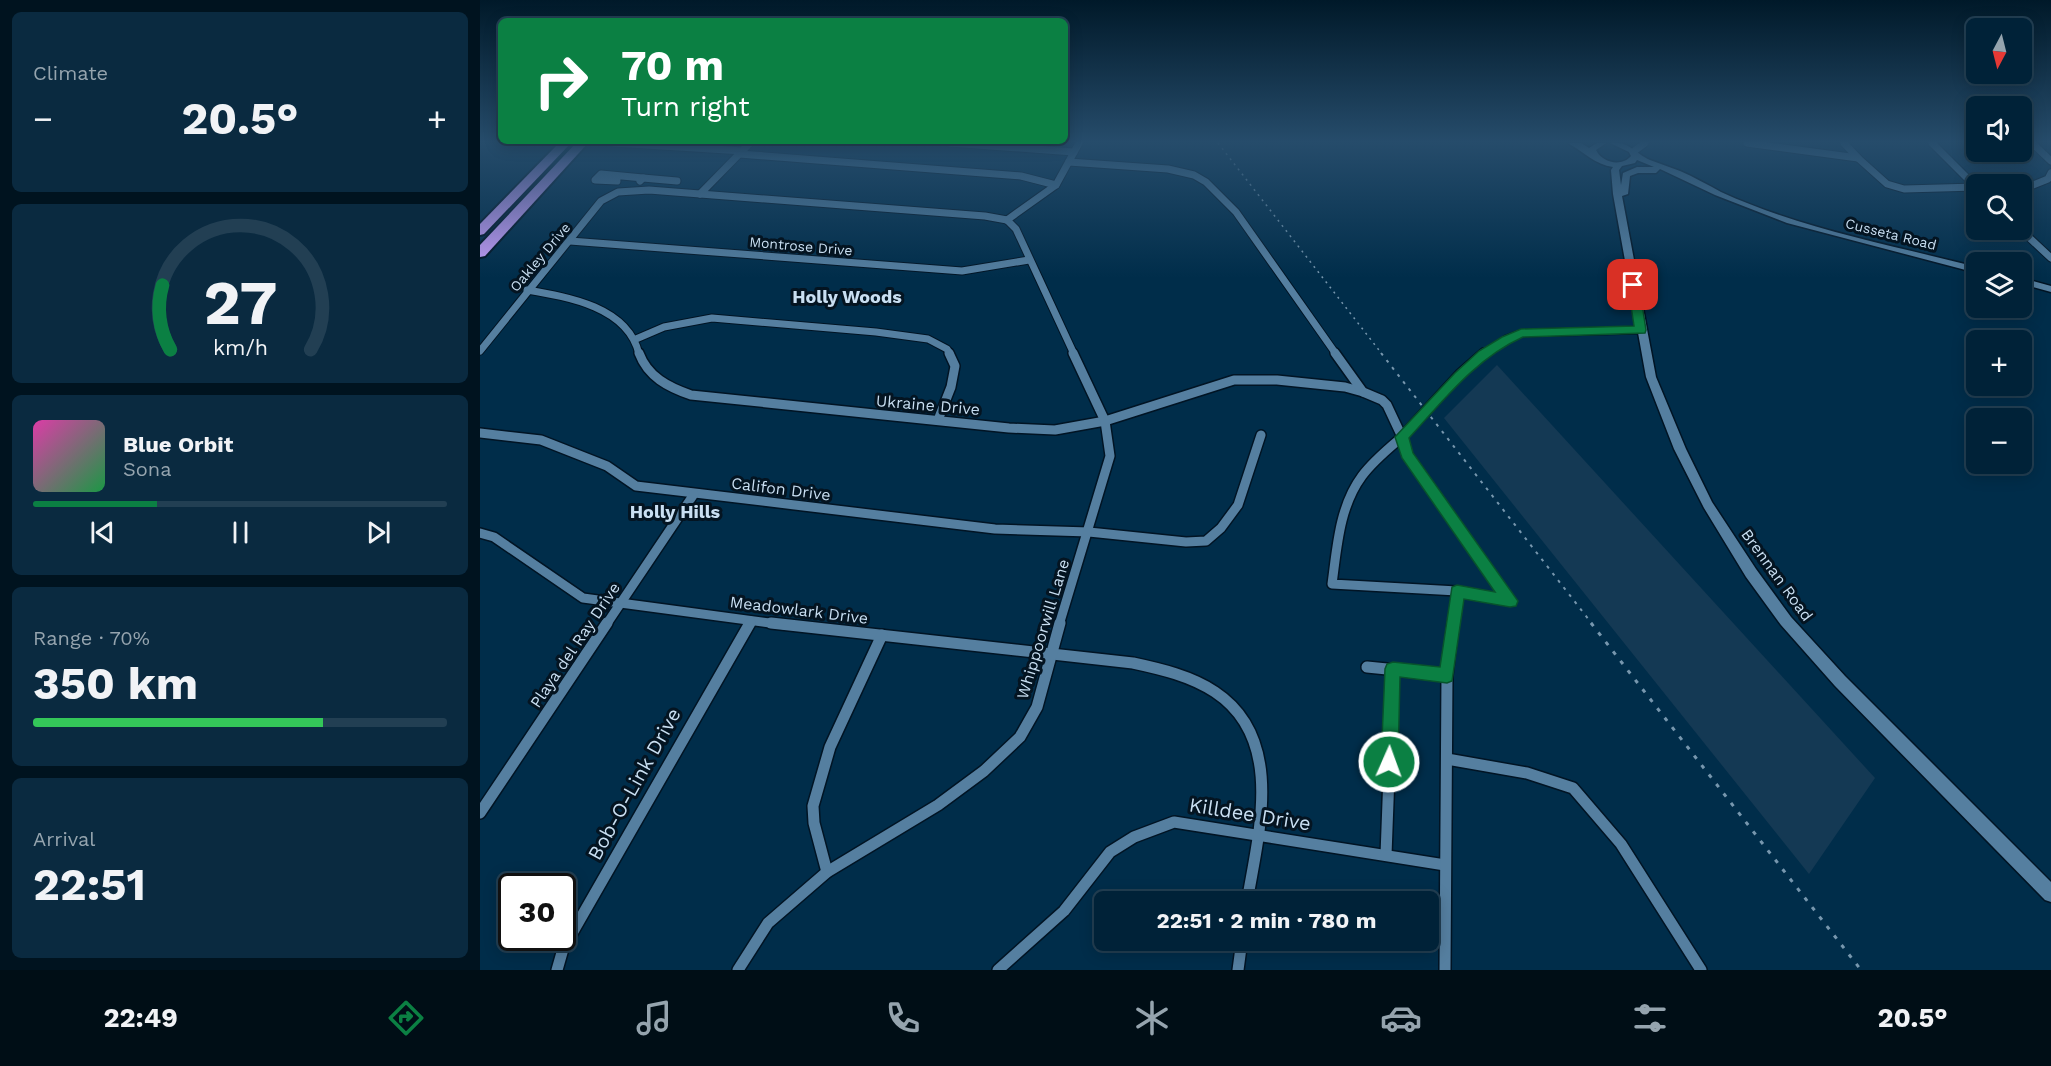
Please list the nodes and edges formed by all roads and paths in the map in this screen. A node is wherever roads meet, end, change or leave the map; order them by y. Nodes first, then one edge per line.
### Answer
1 (521, 188) edge
2 (540, 188) edge
3 (670, 188) edge
4 (706, 188) edge
5 (1053, 188) edge
6 (1214, 188) edge
7 (1615, 188) edge
8 (1616, 188) edge
9 (1625, 188) edge
10 (1705, 188) edge
11 (1902, 188) edge
12 (1931, 188) edge
13 (629, 189) joint
14 (667, 191) junction
15 (700, 194) junction
16 (1617, 194) junction
17 (1622, 216) junction
18 (1007, 220) junction
19 (480, 231) edge
20 (2032, 238) edge
21 (570, 241) junction
22 (2047, 250) edge
23 (480, 253) edge
24 (2051, 258) edge
25 (1029, 260) junction
26 (1966, 267) edge
27 (2032, 284) edge
28 (2051, 289) edge
29 (526, 290) junction
30 (1641, 330) junction
31 (636, 339) junction
32 (480, 351) edge
33 (1363, 392) junction
34 (938, 420) junction
35 (1105, 422) junction
36 (480, 433) edge
37 (1261, 435) dead end
38 (1402, 437) junction
39 (694, 494) junction
40 (1089, 532) junction
41 (480, 533) edge
42 (1457, 591) junction
43 (621, 603) junction
44 (751, 621) junction
45 (882, 635) junction
46 (1050, 655) junction
47 (1367, 667) dead end
48 (1393, 669) junction
49 (1447, 675) junction
50 (1447, 759) junction
51 (480, 813) edge
52 (1258, 835) junction
53 (1386, 855) junction
54 (1445, 865) junction
55 (827, 872) junction
56 (1249, 891) edge
57 (2051, 894) edge
58 (1241, 951) edge
59 (557, 970) edge
60 (738, 970) edge
61 (998, 970) edge
62 (1238, 970) edge
63 (1445, 970) edge
64 (1701, 970) edge

1 - 19 highway
2 - 23 highway
3 - 14 street
4 - 15 street
5 - 18 street
6 - 33 street
7 - 16 street, Brennan Road
8 - 16 street, Brennan Road
9 - 17 street
10 - 26 street, Cusseta Road
11 - 12 street
13 - 14 street
13 - 21 street, Oakley Drive
14 - 15 street
15 - 18 street
16 - 17 street, Brennan Road
17 - 30 street, Brennan Road
18 - 25 street, Whippoorwill Lane
20 - 22 street
21 - 25 street, Montrose Drive
21 - 29 street, Oakley Drive
22 - 24 street
25 - 35 street, Whippoorwill Lane
27 - 28 street
29 - 31 street, Ukraine Drive
29 - 32 street, Oakley Drive
30 - 38 street
30 - 57 street, Brennan Road
31 - 34 street, Ukraine Drive
31 - 34 street
33 - 35 street, Ukraine Drive
33 - 38 street
34 - 35 street, Ukraine Drive
35 - 40 street, Whippoorwill Lane
36 - 39 street, Califon Drive
37 - 40 street, Califon Drive
38 - 42 street
38 - 42 street
39 - 40 street, Califon Drive
39 - 43 street, Playa del Ray Drive
40 - 46 street, Whippoorwill Lane
41 - 43 street, Meadowlark Drive
42 - 49 street
43 - 44 street, Meadowlark Drive
43 - 51 street, Playa del Ray Drive
44 - 45 street, Meadowlark Drive
44 - 59 street, Bob-O-Link Drive
45 - 46 street, Meadowlark Drive
45 - 55 street
46 - 52 street, Meadowlark Drive
46 - 55 street, Whippoorwill Lane
47 - 48 street
48 - 49 street
48 - 53 street
49 - 50 street
50 - 54 street
50 - 64 street
52 - 53 street, Killdee Drive
52 - 56 street, Meadowlark Drive
52 - 61 street, Killdee Drive
53 - 54 street, Killdee Drive
54 - 63 street
55 - 60 street, Whippoorwill Lane
58 - 62 street

